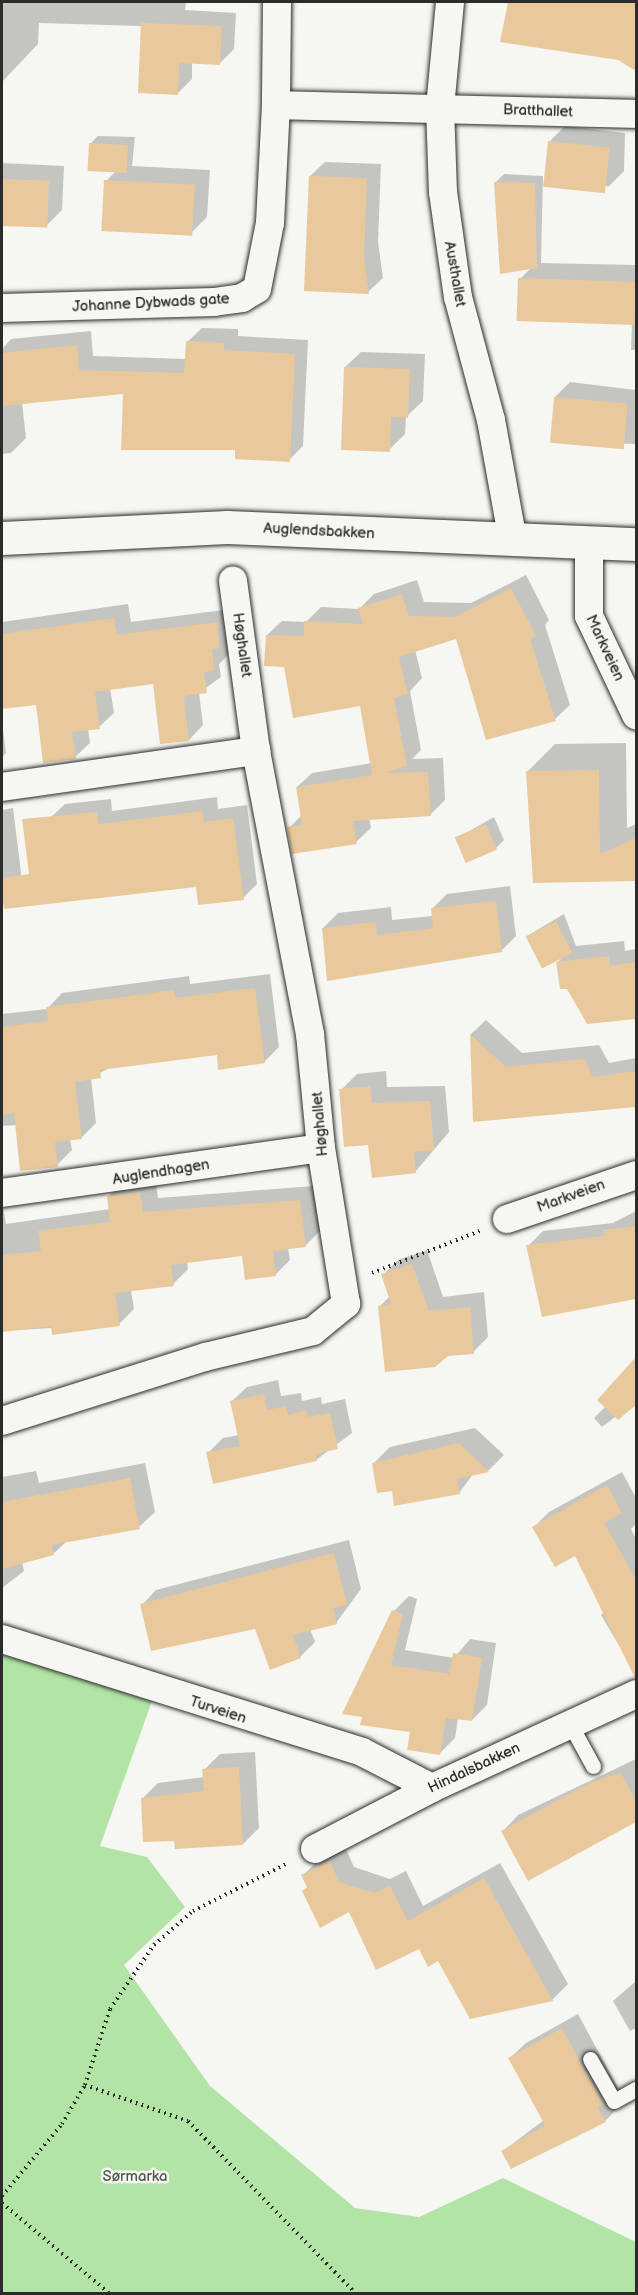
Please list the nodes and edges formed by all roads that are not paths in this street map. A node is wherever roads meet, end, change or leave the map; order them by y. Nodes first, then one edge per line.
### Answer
1 (277, 2) edge
2 (450, 2) edge
3 (276, 105) junction
4 (440, 107) junction
5 (636, 114) edge
6 (2, 308) edge
7 (2, 538) edge
8 (513, 541) junction
9 (589, 544) junction
10 (636, 544) edge
11 (233, 581) dead end
12 (636, 715) edge
13 (256, 751) junction
14 (2, 786) edge
15 (321, 1148) junction
16 (636, 1175) edge
17 (2, 1192) edge
18 (507, 1219) road end
19 (2, 1421) edge
20 (2, 1640) edge
21 (636, 1694) edge
22 (570, 1724) junction
23 (593, 1766) dead end
24 (432, 1788) junction
25 (315, 1849) road end
26 (590, 2059) dead end
27 (636, 2089) edge

1 - 3 street, Johanne Dybwads gate
2 - 4 street, Austhallet
3 - 4 street
3 - 6 street, Johanne Dybwads gate
4 - 5 street, Bratthallet
4 - 8 street, Austhallet
7 - 8 street, Auglendsbakken
8 - 9 street, Auglendsbakken
9 - 10 street, Auglendsbakken
9 - 12 street, Markveien
11 - 13 street, Høghallet
13 - 14 street
13 - 15 street, Høghallet
15 - 17 street, Auglendhagen
15 - 19 street, Høghallet
16 - 18 street, Markveien
20 - 24 street, Turveien
21 - 22 street, Hindalsbakken
22 - 23 lane
22 - 24 street, Hindalsbakken
24 - 25 street, Hindalsbakken
26 - 27 lane

